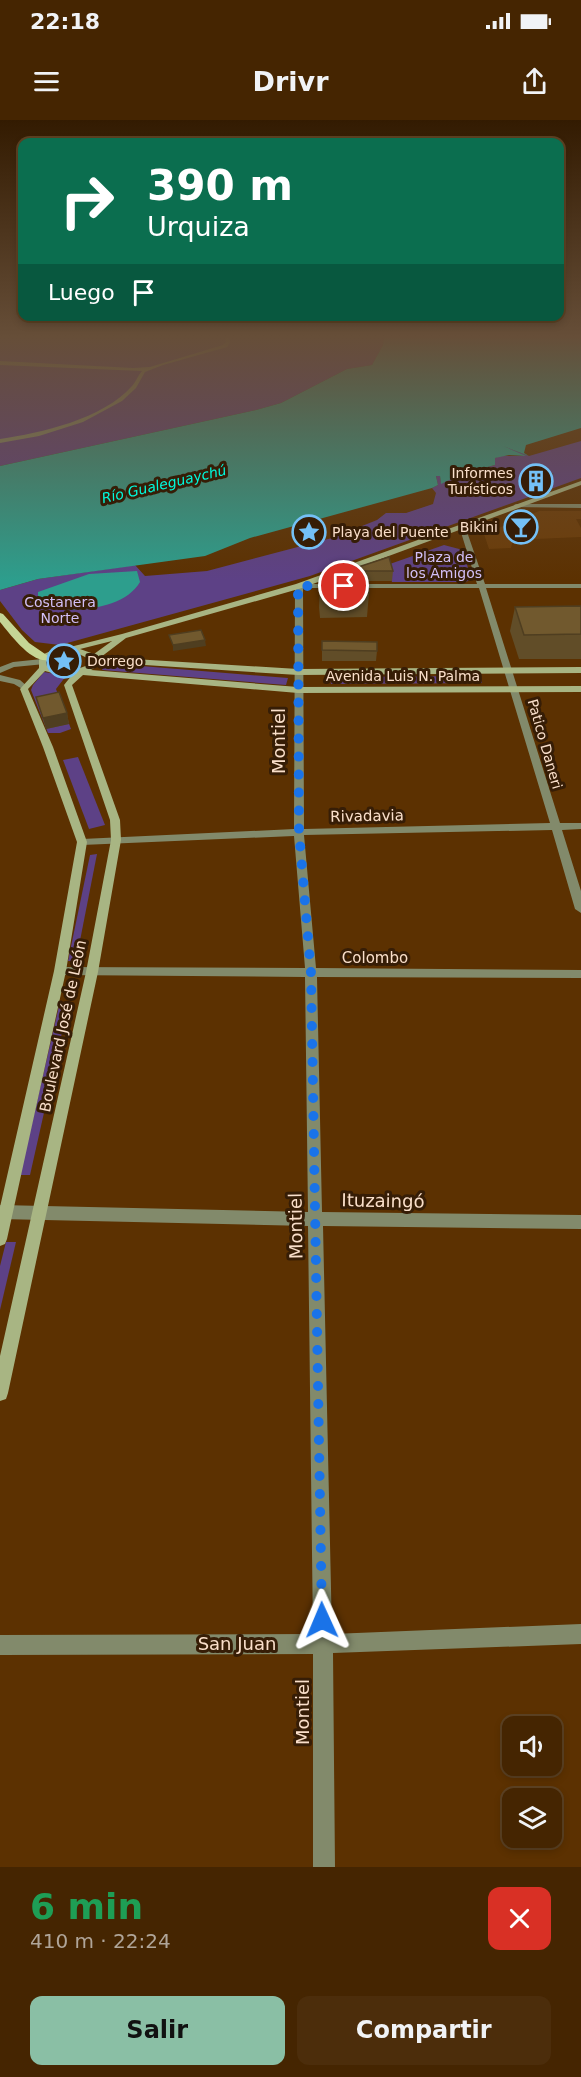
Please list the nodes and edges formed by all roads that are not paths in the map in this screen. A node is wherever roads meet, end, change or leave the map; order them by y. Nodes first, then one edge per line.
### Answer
1 (80, 419) edge
2 (0, 441) edge
3 (581, 483) edge
4 (516, 506) junction
5 (581, 506) edge
6 (462, 526) junction
7 (298, 586) junction
8 (481, 586) junction
9 (581, 586) edge
10 (0, 616) edge
11 (124, 636) junction
12 (70, 650) junction
13 (95, 659) junction
14 (43, 663) junction
15 (0, 670) edge
16 (509, 670) junction
17 (581, 670) edge
18 (81, 672) junction
19 (298, 672) junction
20 (0, 678) edge
21 (24, 687) junction
22 (515, 689) junction
23 (581, 689) edge
24 (298, 690) junction
25 (555, 826) junction
26 (581, 826) edge
27 (299, 832) junction
28 (116, 840) junction
29 (82, 842) junction
30 (581, 909) edge
31 (60, 971) junction
32 (92, 972) junction
33 (311, 973) junction
34 (581, 974) edge
35 (40, 1211) junction
36 (3, 1212) edge
37 (315, 1219) junction
38 (581, 1222) edge
39 (0, 1239) edge
40 (0, 1392) edge
41 (581, 1634) edge
42 (322, 1644) junction
43 (0, 1645) edge
44 (324, 1867) edge

1 - 2 street
3 - 4 main road
4 - 5 street
4 - 6 main road
6 - 7 main road
6 - 8 street, Patico Daneri
7 - 8 street
7 - 11 main road
7 - 19 street, Montiel
8 - 9 street
8 - 16 street, Patico Daneri
10 - 14 main road
11 - 12 main road
11 - 13 main road
12 - 13 main road, Avenida Luis N. Palma
12 - 14 main road
13 - 18 main road
13 - 19 main road, Avenida Luis N. Palma
14 - 15 street
14 - 18 main road, Avenida Luis N. Palma
14 - 21 main road
16 - 17 main road, Avenida Luis N. Palma
16 - 19 main road, Avenida Luis N. Palma
16 - 22 street, Patico Daneri
18 - 24 main road, Avenida Luis N. Palma
18 - 28 main road, Boulevard José de León
19 - 24 street, Montiel
20 - 21 street
21 - 29 main road
22 - 23 main road, Avenida Luis N. Palma
22 - 24 main road, Avenida Luis N. Palma
22 - 25 street, Patico Daneri
24 - 27 street, Montiel
25 - 26 street, Rivadavia
25 - 27 street, Rivadavia
25 - 30 street, Patico Daneri
27 - 28 street, Rivadavia
27 - 33 street, Montiel
28 - 29 street, Rivadavia
28 - 32 main road, Boulevard José de León
29 - 31 main road, Boulevard José de León
31 - 32 street, Colombo
31 - 36 main road, Boulevard José de León
32 - 33 street, Colombo
32 - 35 main road, Boulevard José de León
33 - 34 street, Colombo
33 - 37 street, Montiel
35 - 36 street, Ituzaingó
35 - 37 street, Ituzaingó
35 - 40 main road, Boulevard José de León
36 - 39 main road, Boulevard José de León
37 - 38 street, Ituzaingó
37 - 42 street, Montiel
41 - 42 street, San Juan
42 - 43 street, San Juan
42 - 44 street, Montiel

